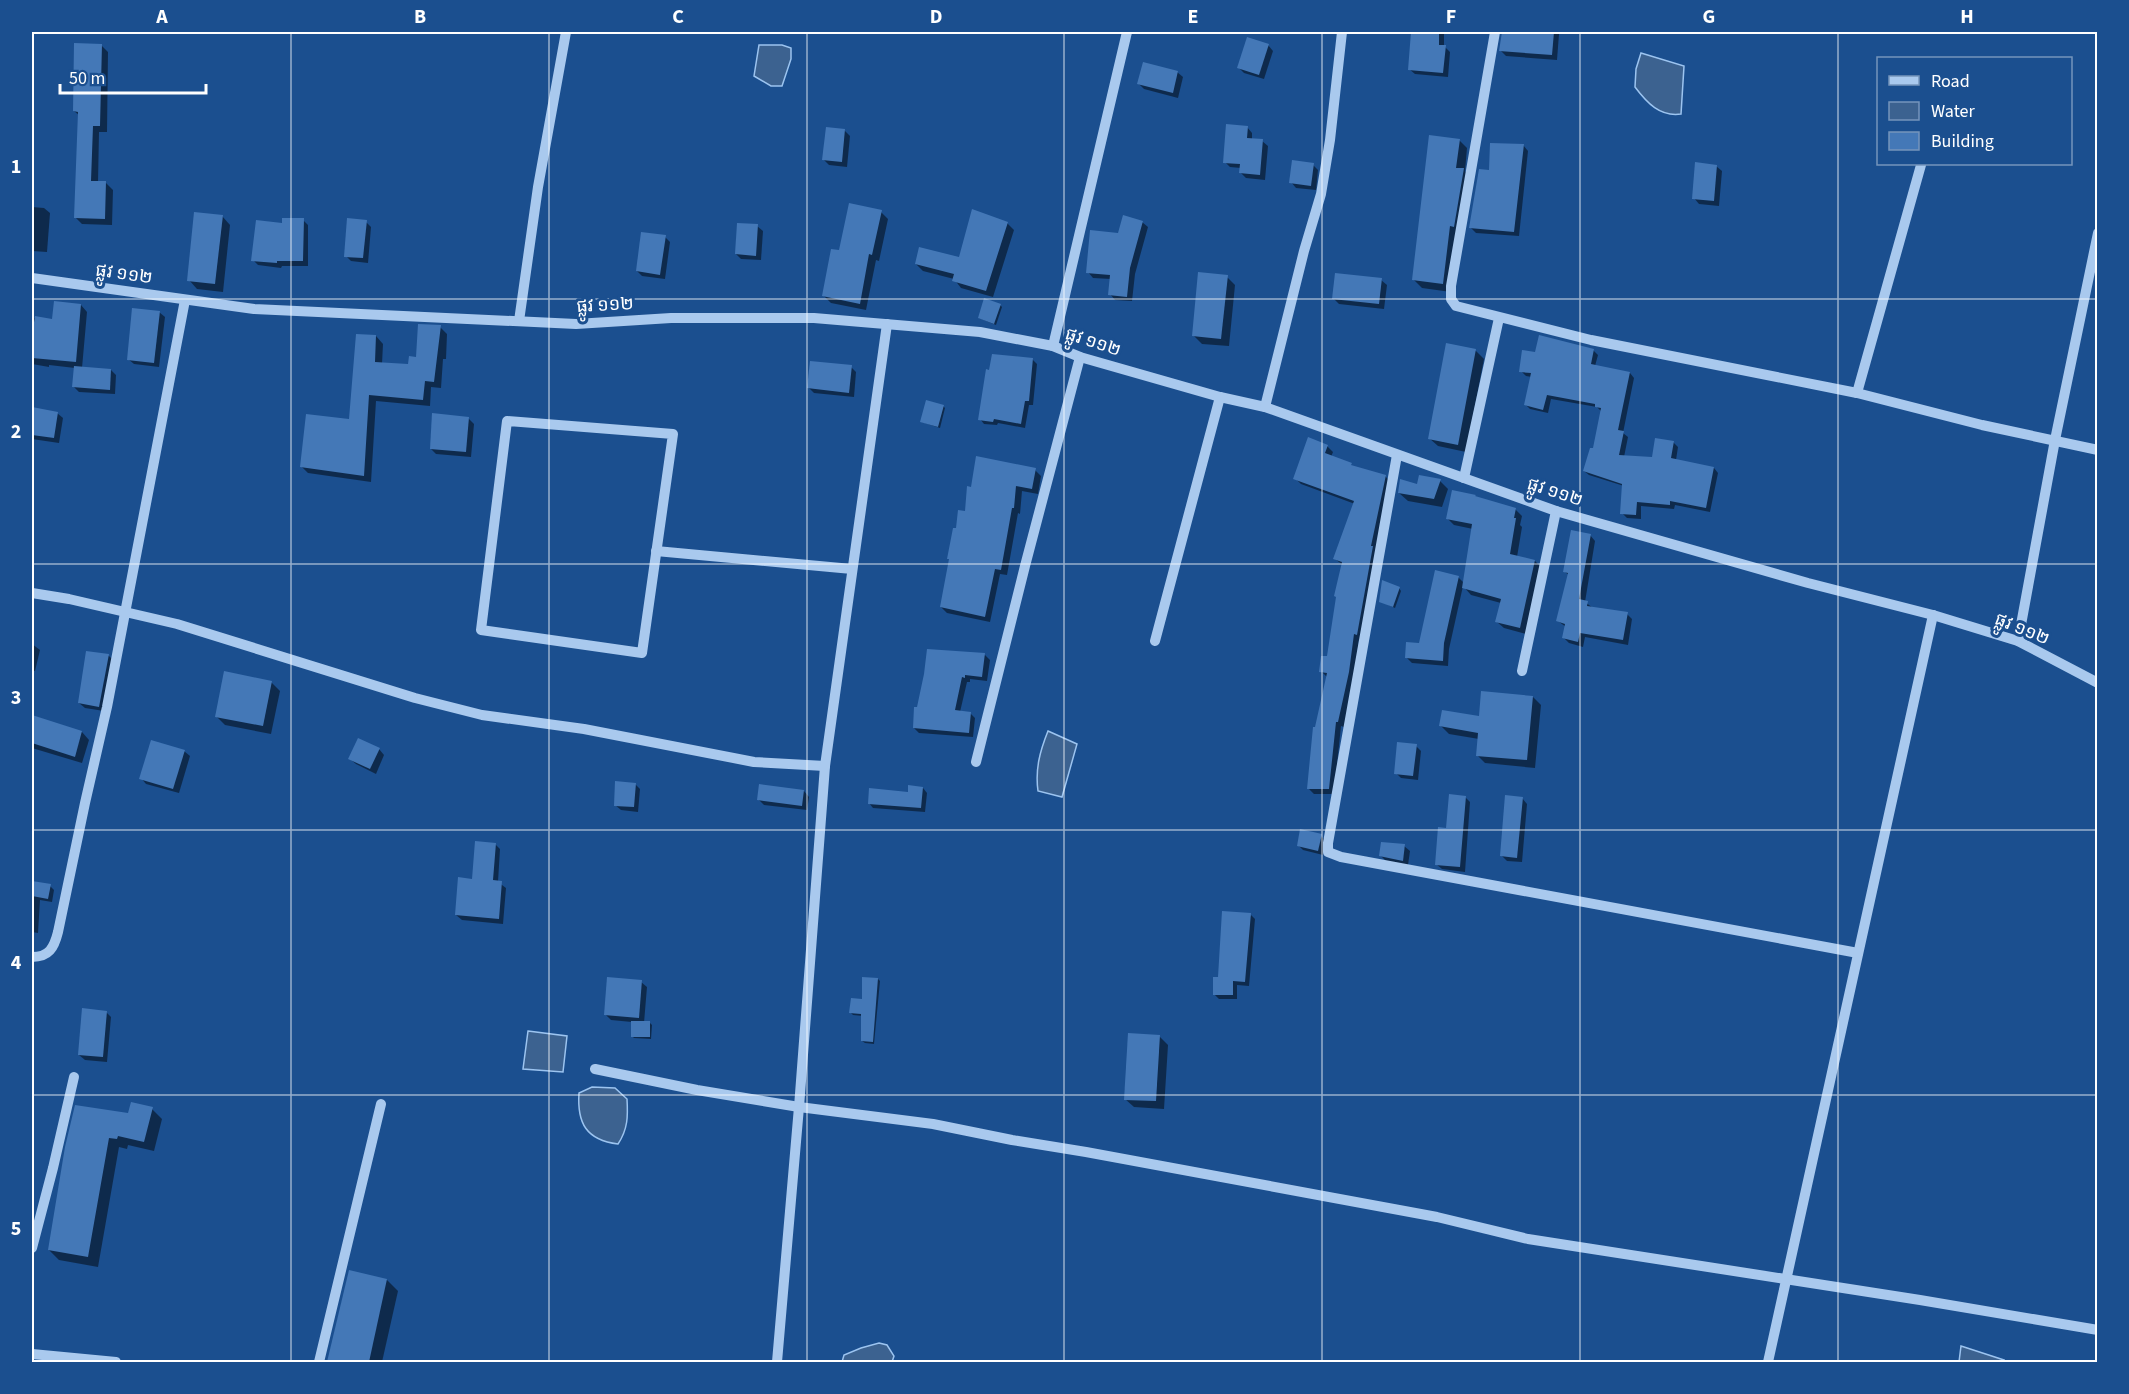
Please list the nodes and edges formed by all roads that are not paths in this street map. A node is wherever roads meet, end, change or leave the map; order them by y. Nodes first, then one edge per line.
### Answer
1 (566, 32) edge
2 (1126, 32) edge
3 (1342, 32) edge
4 (1496, 32) edge
5 (1921, 165) edge
6 (2097, 233) edge
7 (32, 278) edge
8 (184, 300) junction
9 (1499, 318) junction
10 (519, 321) junction
11 (887, 324) junction
12 (1053, 346) junction
13 (1080, 357) junction
14 (1857, 393) junction
15 (1220, 397) junction
16 (1265, 407) junction
17 (2055, 440) junction
18 (2097, 450) edge
19 (1397, 455) junction
20 (1464, 478) junction
21 (1557, 511) junction
22 (656, 551) junction
23 (852, 570) junction
24 (32, 593) edge
25 (124, 612) junction
26 (1933, 615) junction
27 (1155, 641) dead end
28 (2018, 641) junction
29 (1522, 671) dead end
30 (2097, 683) edge
31 (976, 762) dead end
32 (825, 766) junction
33 (1858, 953) junction
34 (32, 957) edge
35 (595, 1069) dead end
36 (74, 1077) dead end
37 (381, 1104) dead end
38 (799, 1107) junction
39 (32, 1248) edge
40 (1787, 1279) junction
41 (2097, 1330) edge
42 (32, 1354) edge
43 (116, 1362) edge
44 (319, 1362) edge
45 (777, 1362) edge
46 (1768, 1362) edge

1 - 10 street
2 - 12 street
3 - 16 street
4 - 9 street
5 - 14 street
6 - 17 street
7 - 8 street, ផ្លូវ ១១២
8 - 10 street, ផ្លូវ ១១២
8 - 25 street
9 - 14 street
9 - 20 street
10 - 11 street, ផ្លូវ ១១២
11 - 12 street, ផ្លូវ ១១២
11 - 23 street
12 - 13 street, ផ្លូវ ១១២
13 - 15 street, ផ្លូវ ១១២
13 - 31 street
14 - 17 street
15 - 16 street, ផ្លូវ ១១២
15 - 27 street
16 - 19 street, ផ្លូវ ១១២
17 - 18 street
17 - 28 street
19 - 20 street, ផ្លូវ ១១២
19 - 33 street
20 - 21 street, ផ្លូវ ១១២
21 - 26 street, ផ្លូវ ១១២
21 - 29 street
22 - 22 street
22 - 23 street
23 - 32 street
24 - 25 street
25 - 32 street
25 - 34 street
26 - 28 street, ផ្លូវ ១១២
26 - 33 street
28 - 30 street, ផ្លូវ ១១២
32 - 38 street
33 - 40 street
35 - 38 street
36 - 39 street
37 - 44 street
38 - 40 street
38 - 45 street
40 - 41 street
40 - 46 street
42 - 43 street

